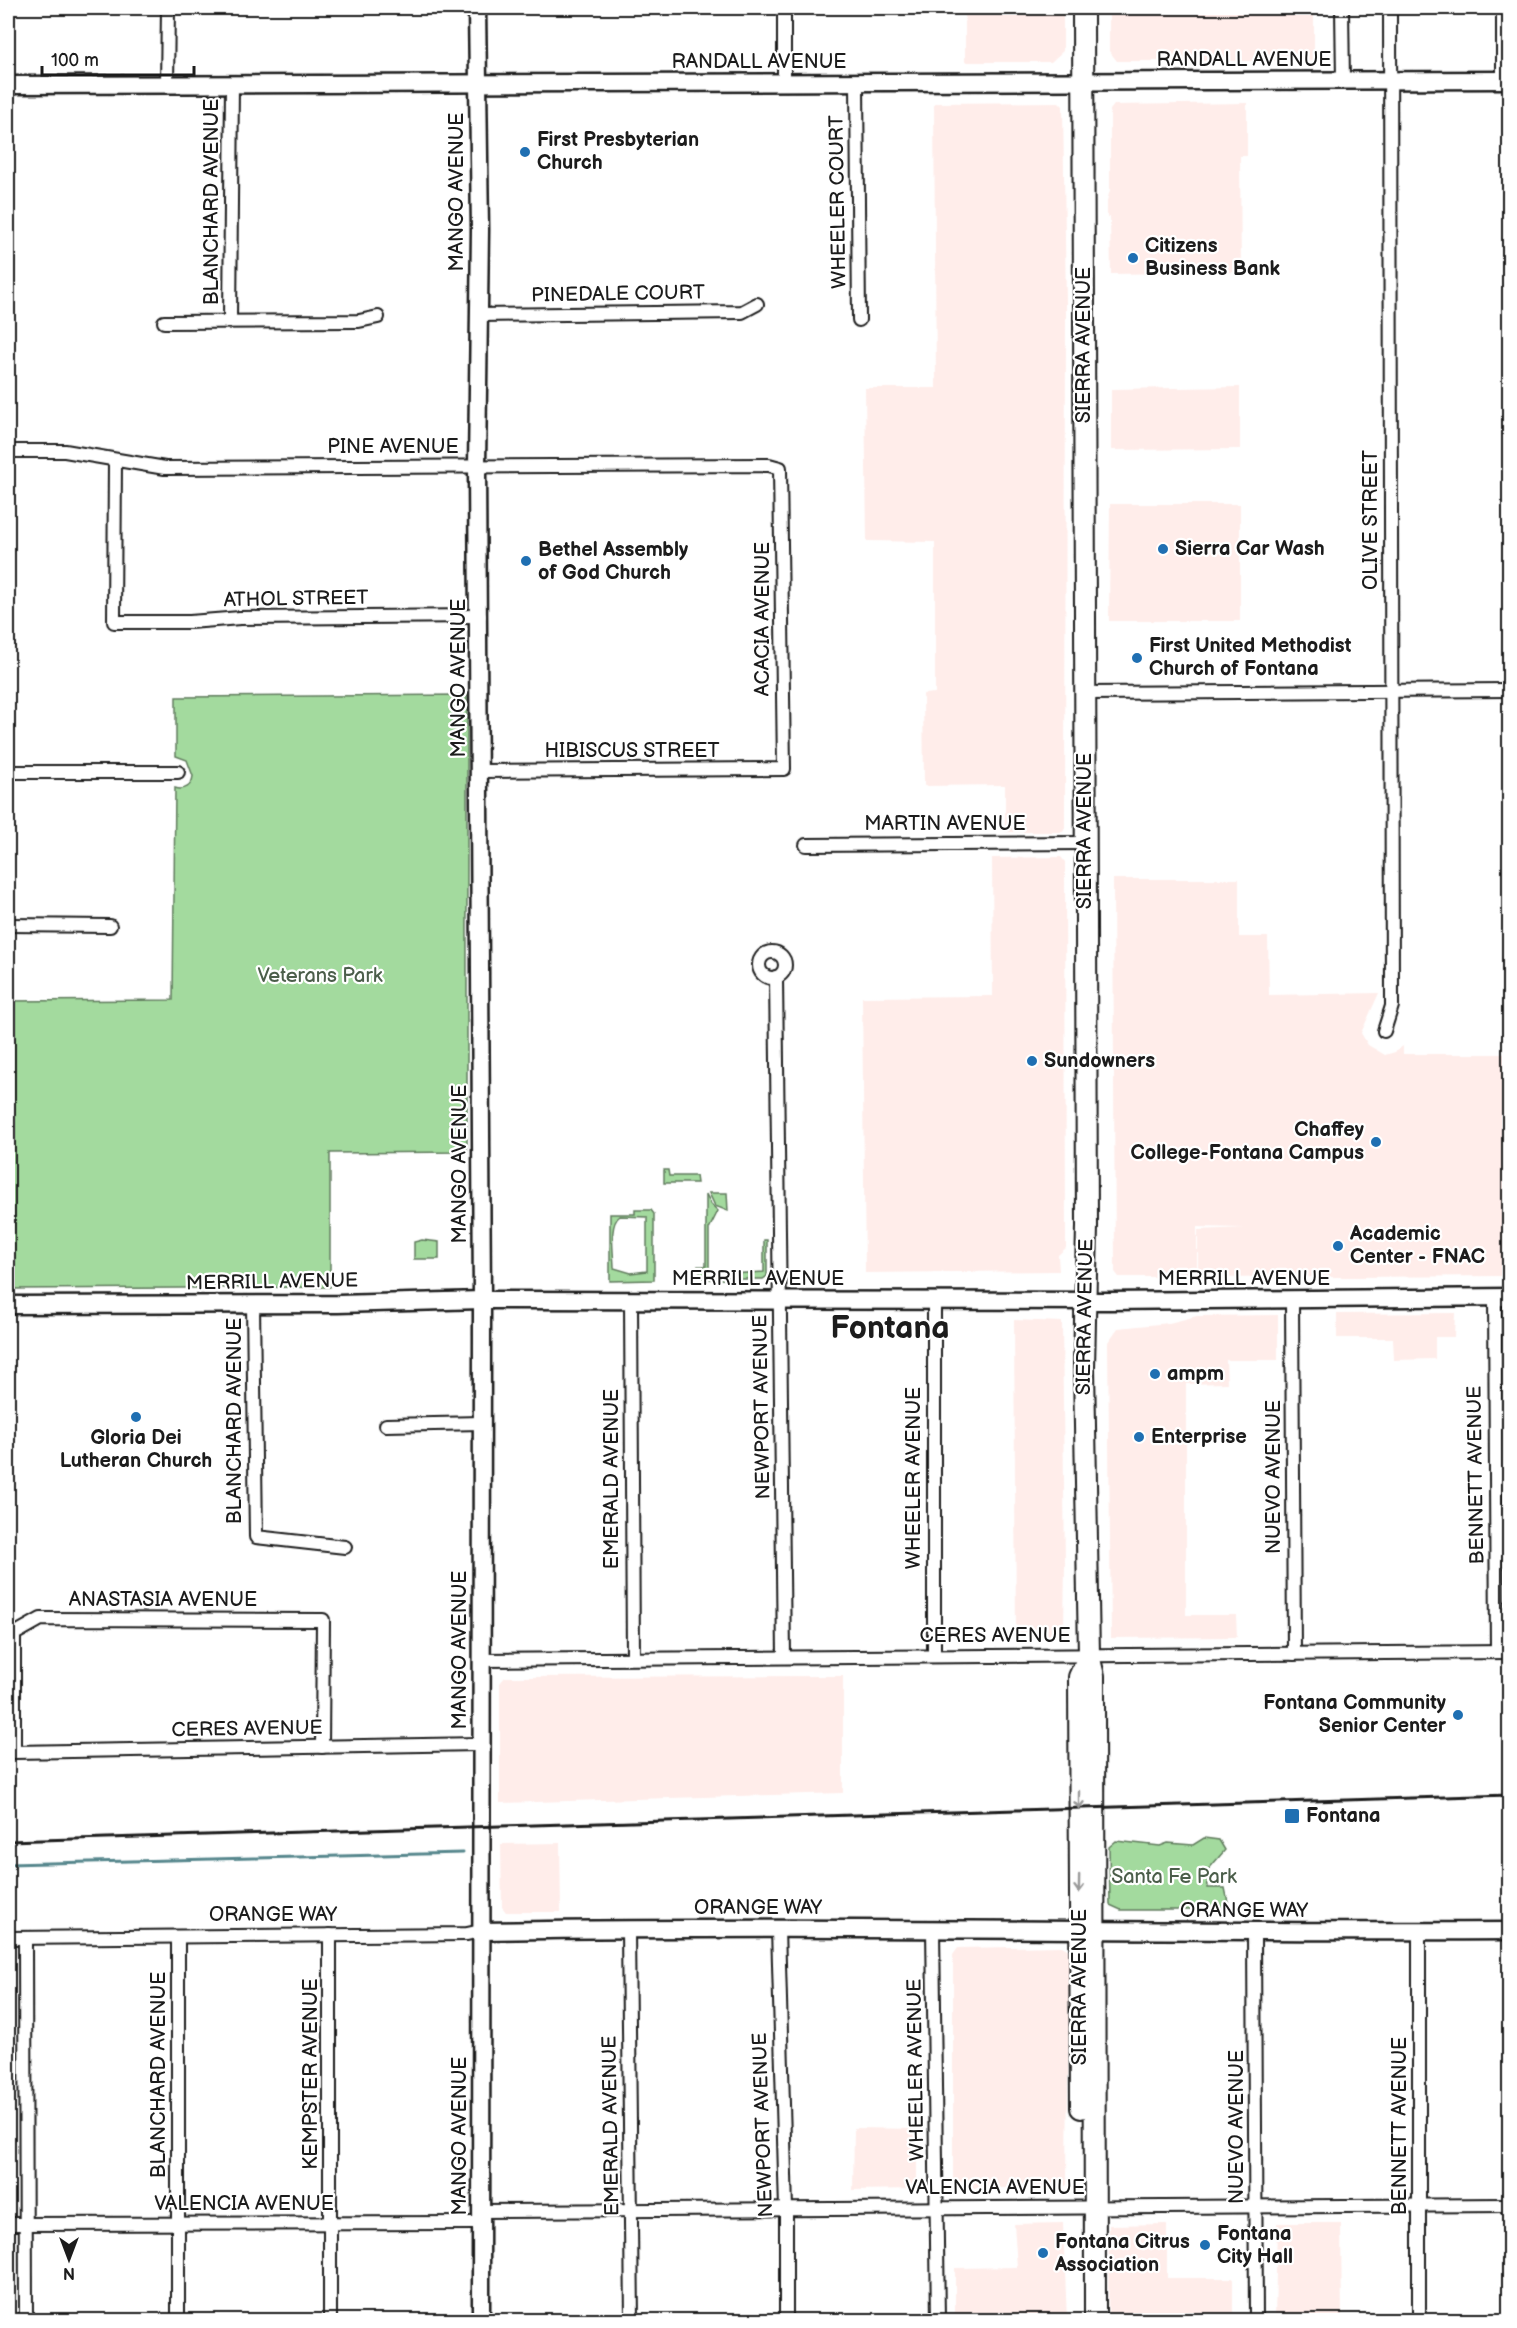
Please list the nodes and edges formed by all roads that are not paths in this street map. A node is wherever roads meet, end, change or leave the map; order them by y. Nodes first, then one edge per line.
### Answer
1 (168, 8) edge
2 (477, 8) edge
3 (784, 8) edge
4 (1083, 8) edge
5 (1341, 8) edge
6 (1390, 8) edge
7 (1503, 8) edge
8 (1506, 80) edge
9 (1343, 81) junction
10 (1390, 81) junction
11 (784, 82) junction
12 (1084, 82) junction
13 (477, 83) junction
14 (857, 83) junction
15 (232, 84) junction
16 (167, 85) junction
17 (8, 86) edge
18 (757, 304) dead end
19 (478, 315) junction
20 (378, 317) dead end
21 (859, 320) dead end
22 (230, 321) junction
23 (164, 322) dead end
24 (8, 451) edge
25 (115, 461) junction
26 (477, 467) junction
27 (780, 468) joint
28 (480, 616) junction
29 (1509, 690) edge
30 (1391, 691) junction
31 (1085, 693) junction
32 (784, 769) joint
33 (480, 771) junction
34 (8, 772) edge
35 (178, 772) dead end
36 (1086, 843) junction
37 (806, 846) dead end
38 (8, 925) edge
39 (110, 926) dead end
40 (776, 977) dead end
41 (1384, 1031) dead end
42 (1502, 1297) edge
43 (482, 1299) junction
44 (1292, 1299) junction
45 (631, 1300) junction
46 (780, 1300) junction
47 (934, 1300) junction
48 (1085, 1301) junction
49 (253, 1304) junction
50 (8, 1305) edge
51 (482, 1423) junction
52 (386, 1425) dead end
53 (345, 1547) dead end
54 (11, 1636) edge
55 (1503, 1652) edge
56 (1294, 1653) junction
57 (1089, 1655) junction
58 (934, 1656) junction
59 (784, 1657) junction
60 (633, 1658) junction
61 (481, 1660) junction
62 (481, 1744) junction
63 (322, 1747) junction
64 (933, 1928) junction
65 (778, 1929) junction
66 (628, 1930) junction
67 (481, 1931) junction
68 (1087, 1931) junction
69 (1509, 1931) edge
70 (1419, 1932) junction
71 (1254, 1933) junction
72 (330, 1935) junction
73 (178, 1937) junction
74 (8, 1938) edge
75 (25, 1938) junction
76 (1509, 2205) edge
77 (1420, 2206) junction
78 (1088, 2207) junction
79 (1257, 2207) junction
80 (938, 2208) junction
81 (786, 2209) junction
82 (632, 2210) junction
83 (480, 2217) junction
84 (179, 2223) junction
85 (331, 2223) junction
86 (8, 2224) edge
87 (26, 2224) junction
88 (26, 2320) edge
89 (178, 2320) edge
90 (330, 2320) edge
91 (482, 2320) edge
92 (632, 2320) edge
93 (786, 2320) edge
94 (938, 2320) edge
95 (1082, 2320) edge
96 (1095, 2320) edge
97 (1256, 2320) edge
98 (1419, 2320) edge

1 - 16 street
2 - 13 street, MANGO AVENUE
3 - 11 street
4 - 12 main road, SIERRA AVENUE
5 - 9 street
6 - 10 street, OLIVE STREET
7 - 8 street
8 - 10 street, RANDALL AVENUE
9 - 10 street, RANDALL AVENUE
9 - 12 street, RANDALL AVENUE
10 - 30 street, OLIVE STREET
11 - 13 street, RANDALL AVENUE
11 - 14 street, RANDALL AVENUE
12 - 14 street, RANDALL AVENUE
12 - 31 main road, SIERRA AVENUE
13 - 15 street, RANDALL AVENUE
13 - 19 street, MANGO AVENUE
14 - 21 street, WHEELER COURT
15 - 16 street, RANDALL AVENUE
15 - 22 street, BLANCHARD AVENUE
16 - 17 street, RANDALL AVENUE
18 - 19 street, PINEDALE COURT
19 - 26 street, MANGO AVENUE
20 - 22 street
22 - 23 street
24 - 25 street, PINE AVENUE
25 - 26 street, PINE AVENUE
25 - 28 street, ATHOL STREET
26 - 27 street, PINE AVENUE
26 - 28 street, MANGO AVENUE
27 - 32 street, ACACIA AVENUE
28 - 33 street, MANGO AVENUE
29 - 30 street
30 - 31 street
30 - 41 street, OLIVE STREET
31 - 36 main road, SIERRA AVENUE
32 - 33 street, HIBISCUS STREET
33 - 43 street, MANGO AVENUE
34 - 35 street
36 - 37 street, MARTIN AVENUE
36 - 48 main road, SIERRA AVENUE
38 - 39 street
40 - 46 street, NEWPORT AVENUE
42 - 44 street, MERRILL AVENUE
42 - 55 street, BENNETT AVENUE
43 - 45 street, MERRILL AVENUE
43 - 49 street, MERRILL AVENUE
43 - 51 street, MANGO AVENUE
44 - 48 street, MERRILL AVENUE
44 - 56 street, NUEVO AVENUE
45 - 46 street, MERRILL AVENUE
45 - 60 street, EMERALD AVENUE
46 - 47 street, MERRILL AVENUE
46 - 59 street, NEWPORT AVENUE
47 - 48 street, MERRILL AVENUE
47 - 58 street, WHEELER AVENUE
48 - 57 main road, SIERRA AVENUE
49 - 50 street, MERRILL AVENUE
49 - 53 street, BLANCHARD AVENUE
51 - 52 street
51 - 61 street, MANGO AVENUE
54 - 63 street, CERES AVENUE
54 - 63 street, ANASTASIA AVENUE
55 - 56 street, CERES AVENUE
56 - 57 street, CERES AVENUE
57 - 58 street, CERES AVENUE
57 - 68 main road, SIERRA AVENUE
58 - 59 street, CERES AVENUE
59 - 60 street, CERES AVENUE
60 - 61 street, CERES AVENUE
61 - 62 street, MANGO AVENUE
62 - 63 street, CERES AVENUE
62 - 67 street, MANGO AVENUE
64 - 65 street, ORANGE WAY
64 - 68 street, ORANGE WAY
64 - 80 street, WHEELER AVENUE
65 - 66 street, ORANGE WAY
65 - 81 street, NEWPORT AVENUE
66 - 67 street, ORANGE WAY
66 - 82 street, EMERALD AVENUE
67 - 72 street, ORANGE WAY
67 - 83 street, MANGO AVENUE
68 - 71 street, ORANGE WAY
68 - 78 main road, SIERRA AVENUE
69 - 70 street, ORANGE WAY
70 - 71 street, ORANGE WAY
70 - 77 street, BENNETT AVENUE
71 - 79 street, NUEVO AVENUE
72 - 73 street, ORANGE WAY
72 - 85 street, KEMPSTER AVENUE
73 - 75 street, ORANGE WAY
73 - 84 street, BLANCHARD AVENUE
74 - 75 street, ORANGE WAY
75 - 87 street
76 - 77 street, VALENCIA AVENUE
77 - 79 street, VALENCIA AVENUE
77 - 98 street, BENNETT AVENUE
78 - 79 street, VALENCIA AVENUE
78 - 80 street, VALENCIA AVENUE
78 - 95 main road, SIERRA AVENUE
78 - 96 main road, SIERRA AVENUE
79 - 97 street, NUEVO AVENUE
80 - 81 street, VALENCIA AVENUE
80 - 94 street, WHEELER AVENUE
81 - 82 street, VALENCIA AVENUE
81 - 93 street, NEWPORT AVENUE
82 - 83 street, VALENCIA AVENUE
82 - 92 street, EMERALD AVENUE
83 - 85 street, VALENCIA AVENUE
83 - 91 street, MANGO AVENUE
84 - 85 street, VALENCIA AVENUE
84 - 87 street, VALENCIA AVENUE
84 - 89 street, BLANCHARD AVENUE
85 - 90 street, KEMPSTER AVENUE
86 - 87 street, VALENCIA AVENUE
87 - 88 street

